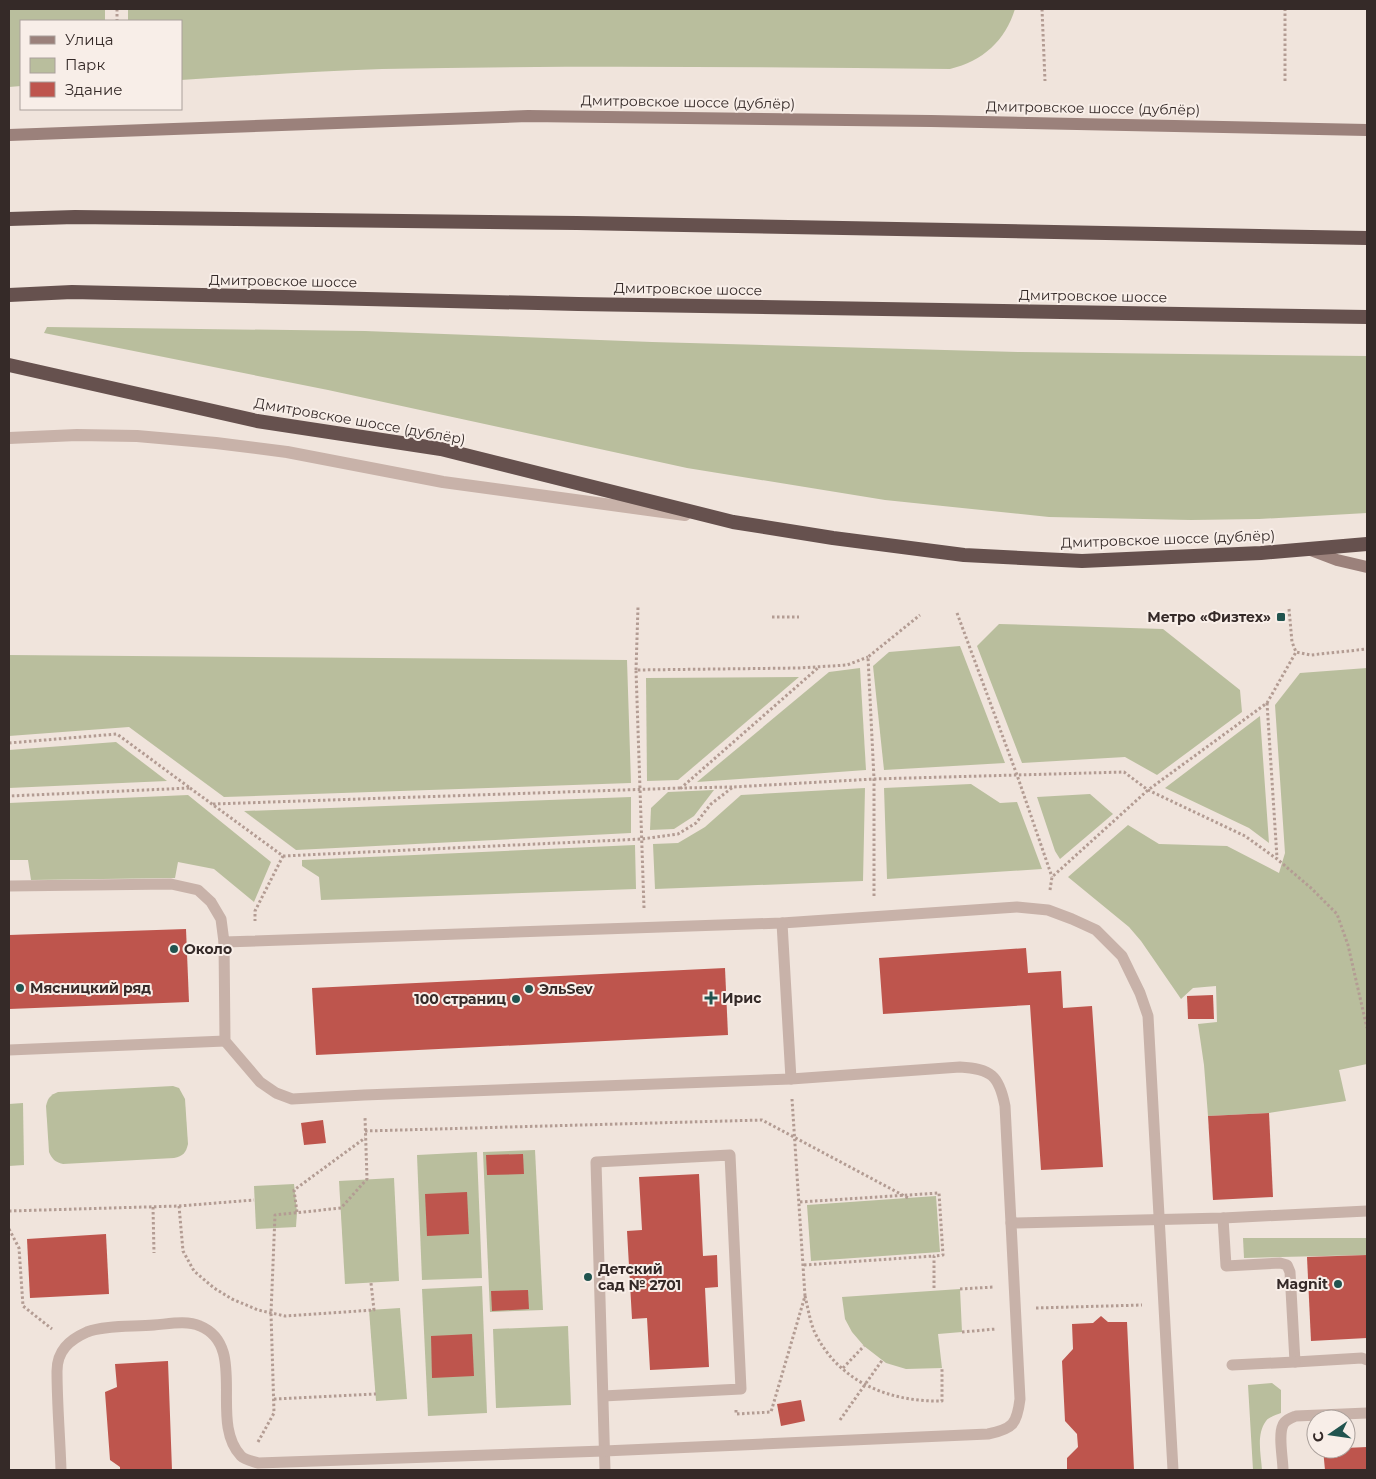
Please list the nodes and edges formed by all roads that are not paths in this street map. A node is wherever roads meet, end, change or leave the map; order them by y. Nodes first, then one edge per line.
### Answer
1 (1367, 130) edge
2 (9, 135) edge
3 (9, 219) edge
4 (1367, 238) edge
5 (9, 295) edge
6 (1367, 317) edge
7 (9, 365) edge
8 (9, 438) edge
9 (733, 522) junction
10 (1367, 544) edge
11 (1308, 549) junction
12 (1367, 567) edge
13 (9, 886) edge
14 (782, 923) junction
15 (224, 942) junction
16 (225, 1041) junction
17 (9, 1050) edge
18 (791, 1079) junction
19 (1367, 1211) edge
20 (1223, 1218) junction
21 (1159, 1219) junction
22 (1012, 1223) junction
23 (1367, 1360) edge
24 (1295, 1362) junction
25 (1232, 1365) dead end
26 (603, 1396) junction
27 (1367, 1414) edge
28 (604, 1451) junction
29 (61, 1470) edge
30 (605, 1470) edge
31 (1173, 1470) edge
32 (1283, 1470) edge

1 - 2 main road, Дмитровское шоссе (дублёр)
3 - 4 highway
5 - 6 highway, Дмитровское шоссе
7 - 9 highway, Дмитровское шоссе (дублёр)
8 - 9 street, Дмитровское шоссе (дублёр)
9 - 11 highway, Дмитровское шоссе (дублёр)
10 - 11 highway, Дмитровское шоссе (дублёр)
11 - 12 main road
13 - 15 lane
14 - 15 lane
14 - 18 lane
14 - 21 lane
15 - 16 lane
16 - 17 lane
16 - 18 lane
18 - 22 lane
19 - 20 lane
20 - 21 lane
20 - 24 lane
21 - 22 lane
21 - 31 lane
22 - 28 lane
23 - 24 lane
24 - 25 lane
26 - 26 lane
26 - 28 lane
27 - 32 lane
28 - 29 lane
28 - 30 lane

